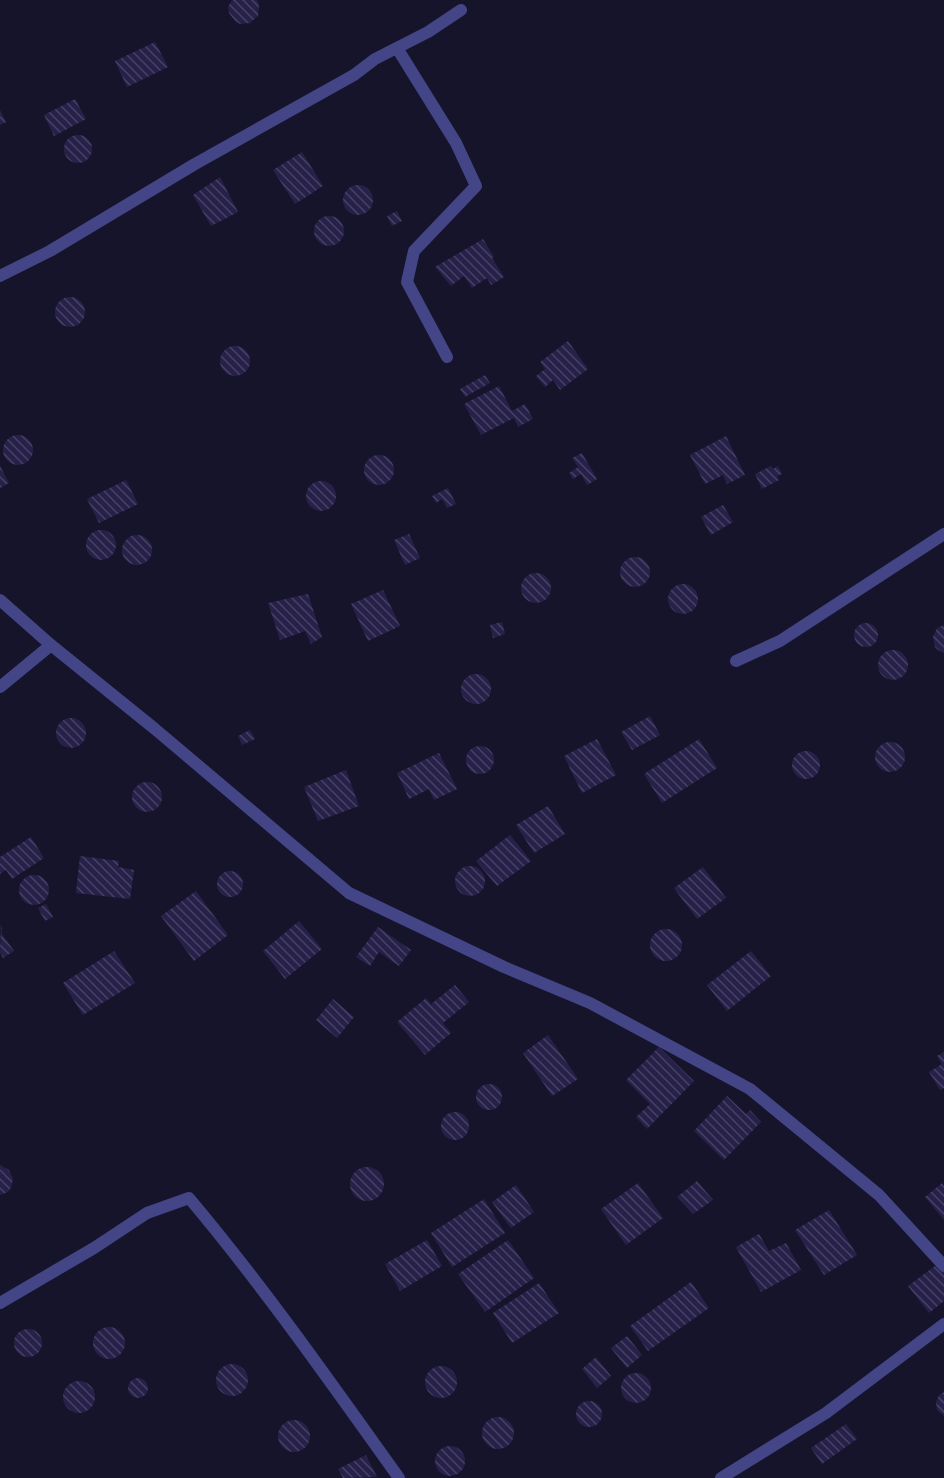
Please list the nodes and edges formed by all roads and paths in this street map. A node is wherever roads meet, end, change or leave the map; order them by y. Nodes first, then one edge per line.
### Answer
1 (461, 10) dead end
2 (397, 48) junction
3 (0, 276) edge
4 (447, 357) dead end
5 (944, 534) edge
6 (0, 600) edge
7 (51, 645) junction
8 (736, 661) dead end
9 (0, 687) edge
10 (944, 1266) edge
11 (0, 1303) edge
12 (944, 1324) edge
13 (399, 1478) edge
14 (721, 1478) edge

1 - 2 street
2 - 3 street
2 - 4 street
5 - 8 street
6 - 7 street
7 - 9 street
7 - 10 street
11 - 13 street
12 - 14 street

